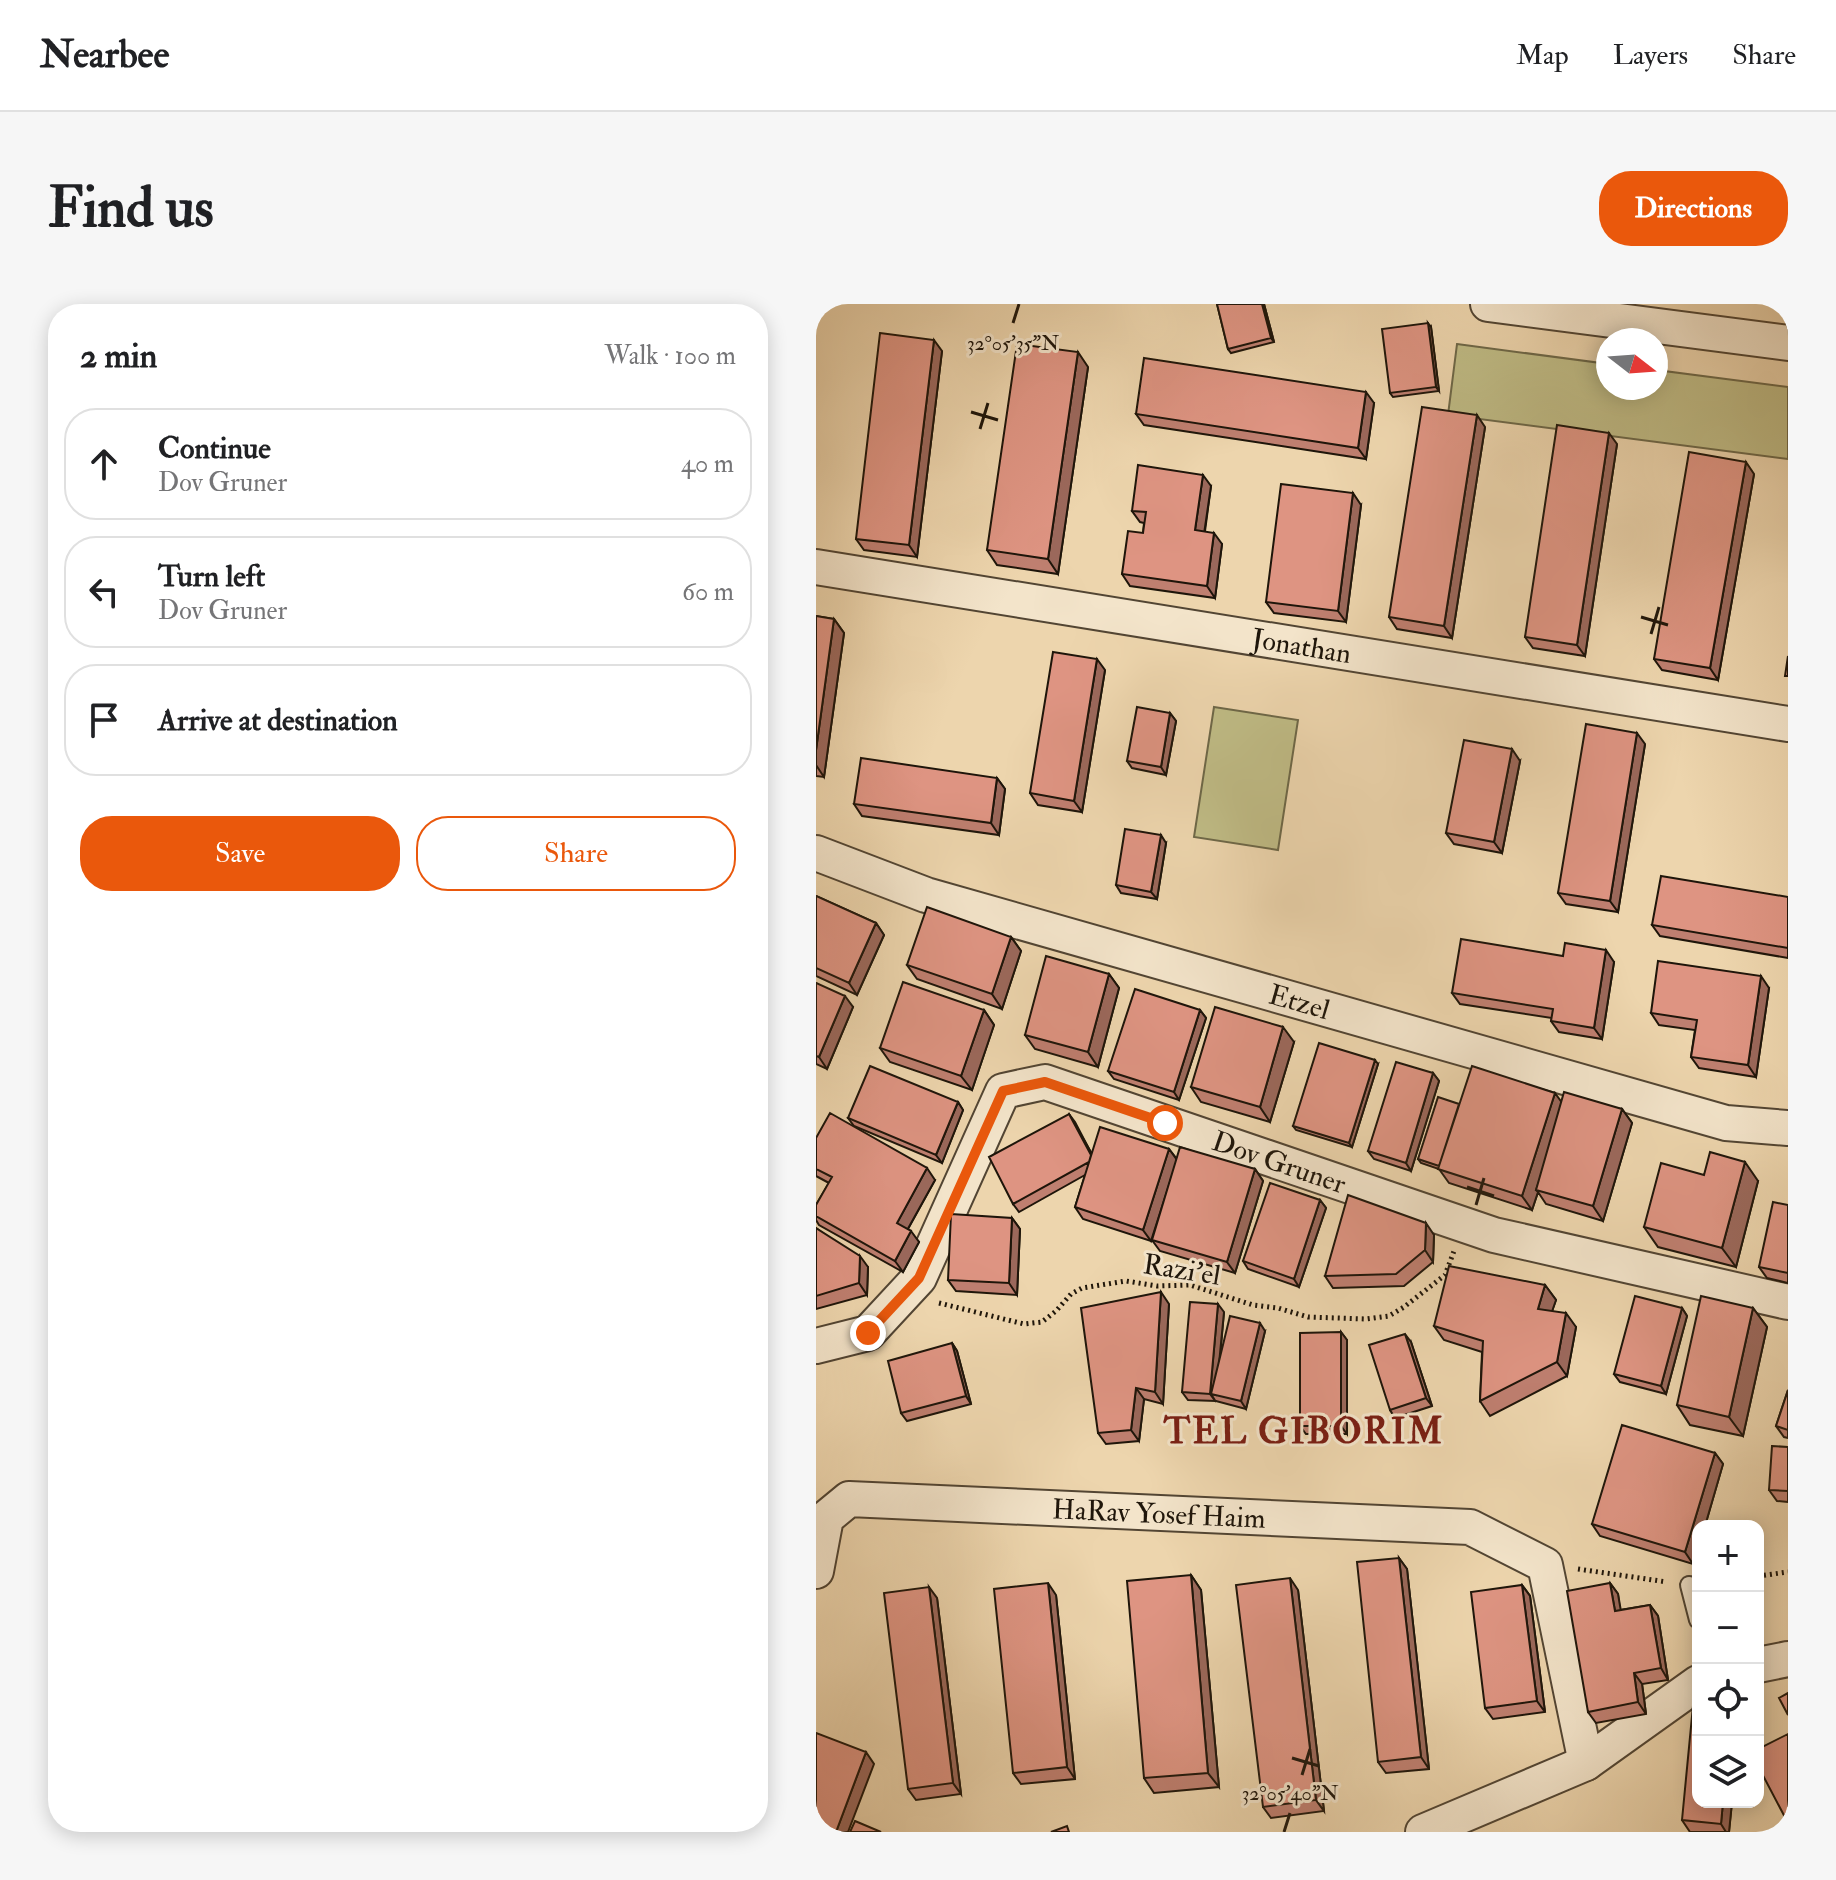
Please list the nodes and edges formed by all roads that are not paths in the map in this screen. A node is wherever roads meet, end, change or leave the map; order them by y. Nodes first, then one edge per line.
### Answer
1 (1488, 304) edge
2 (1788, 343) edge
3 (816, 567) edge
4 (1788, 724) edge
5 (816, 853) edge
6 (1788, 1128) edge
7 (1788, 1302) edge
8 (816, 1346) edge
9 (816, 1571) edge
10 (1689, 1585) road end
11 (1692, 1597) edge
12 (1788, 1659) edge
13 (1763, 1664) edge
14 (1692, 1687) edge
15 (1586, 1763) junction
16 (1423, 1832) edge

1 - 2 street
3 - 4 street, Jonathan
5 - 6 street, Etzel
7 - 8 street, Dov Gruner
9 - 15 street, HaRav Yosef Haim
10 - 11 lane
12 - 13 street
14 - 15 street
15 - 16 street

